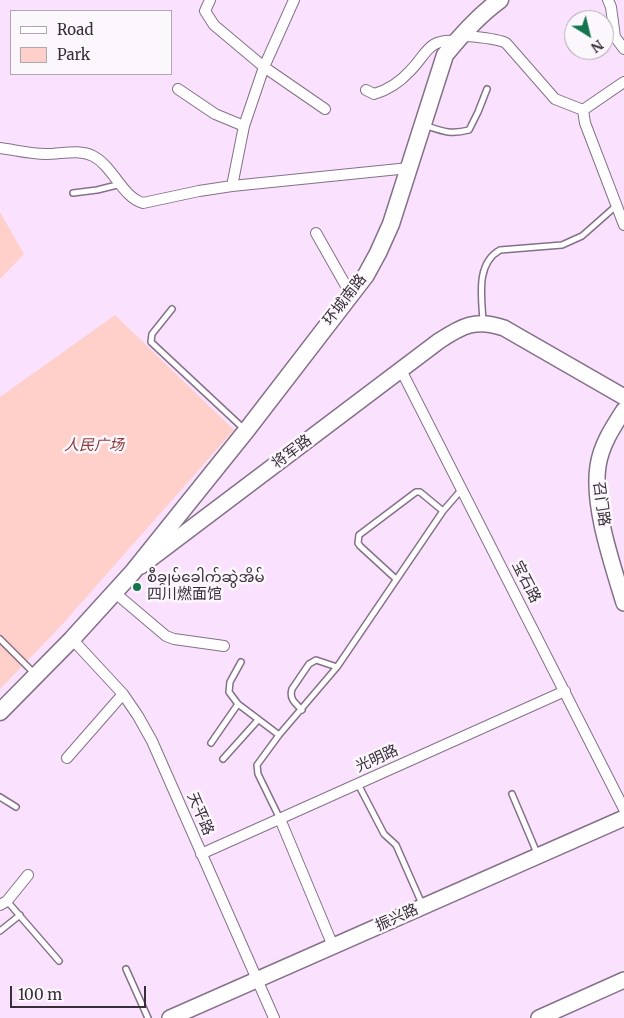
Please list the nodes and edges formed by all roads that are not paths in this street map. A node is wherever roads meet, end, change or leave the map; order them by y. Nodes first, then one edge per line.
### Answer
1 (210, 0) edge
2 (294, 0) edge
3 (500, 0) edge
4 (608, 0) edge
5 (459, 38) junction
6 (624, 48) edge
7 (264, 67) junction
8 (624, 82) edge
9 (178, 89) dead end
10 (488, 89) dead end
11 (366, 90) dead end
12 (325, 109) dead end
13 (583, 110) junction
14 (421, 124) junction
15 (244, 126) junction
16 (0, 148) edge
17 (408, 168) junction
18 (121, 184) junction
19 (232, 186) junction
20 (73, 193) dead end
21 (617, 206) junction
22 (624, 225) edge
23 (316, 233) dead end
24 (350, 293) junction
25 (172, 309) dead end
26 (483, 322) junction
27 (401, 370) junction
28 (624, 397) edge
29 (624, 410) edge
30 (246, 430) junction
31 (462, 489) junction
32 (192, 499) junction
33 (443, 511) junction
34 (211, 514) junction
35 (132, 573) junction
36 (396, 579) junction
37 (114, 592) junction
38 (624, 602) edge
39 (72, 639) junction
40 (0, 640) edge
41 (224, 646) dead end
42 (241, 662) dead end
43 (337, 667) junction
44 (36, 676) junction
45 (564, 691) junction
46 (123, 694) junction
47 (238, 704) junction
48 (302, 710) junction
49 (0, 712) edge
50 (258, 720) junction
51 (279, 735) junction
52 (211, 743) dead end
53 (67, 758) dead end
54 (223, 759) dead end
55 (358, 784) junction
56 (512, 794) dead end
57 (0, 797) edge
58 (16, 807) dead end
59 (624, 808) edge
60 (624, 818) edge
61 (280, 819) junction
62 (201, 854) junction
63 (538, 855) junction
64 (28, 876) dead end
65 (4, 903) edge
66 (423, 906) junction
67 (20, 915) junction
68 (0, 931) edge
69 (333, 946) junction
70 (59, 961) dead end
71 (126, 969) dead end
72 (256, 979) junction
73 (623, 982) edge
74 (148, 1018) edge
75 (170, 1018) edge
76 (274, 1018) edge
77 (541, 1018) edge

1 - 7 street
2 - 7 street
3 - 5 main road, 环城南路
4 - 6 street
5 - 11 street
5 - 13 street
5 - 14 main road, 环城南路
7 - 12 street
7 - 15 street
8 - 13 street
9 - 15 street
10 - 14 lane
13 - 21 street
14 - 17 main road, 环城南路
15 - 19 street
16 - 18 street
17 - 19 street
17 - 24 main road, 环城南路
18 - 19 street
18 - 20 lane
21 - 22 street
21 - 26 lane
23 - 24 street
24 - 30 main road, 环城南路
25 - 30 lane
26 - 27 main road, 将军路
26 - 28 main road
27 - 31 street, 宝石路
27 - 34 main road, 将军路
29 - 38 main road, 召门路
30 - 32 main road, 环城南路
31 - 33 lane
31 - 45 street, 宝石路
32 - 34 main road
32 - 35 main road, 环城南路
33 - 36 lane
33 - 36 lane
34 - 35 main road, 将军路
35 - 37 main road, 将军路
36 - 43 lane
37 - 39 main road, 将军路
37 - 41 street
39 - 44 main road, 将军路
39 - 46 street, 天平路
40 - 44 lane
42 - 47 lane
43 - 48 lane
43 - 48 lane
44 - 49 main road, 将军路
45 - 55 street, 光明路
45 - 59 street, 宝石路
46 - 53 street
46 - 62 street, 天平路
47 - 50 lane
47 - 52 lane
48 - 51 lane
50 - 51 lane
50 - 54 lane
51 - 61 lane
55 - 61 street, 光明路
55 - 66 lane
56 - 63 lane
57 - 58 lane
60 - 63 main road, 振兴路
61 - 62 street, 光明路
61 - 69 street
62 - 72 street, 天平路
63 - 66 main road, 振兴路
64 - 65 street
65 - 67 lane
66 - 69 main road, 振兴路
67 - 68 lane
67 - 70 lane
69 - 72 main road, 振兴路
71 - 74 lane
72 - 75 main road, 振兴路
72 - 76 street, 天平路
73 - 77 main road

